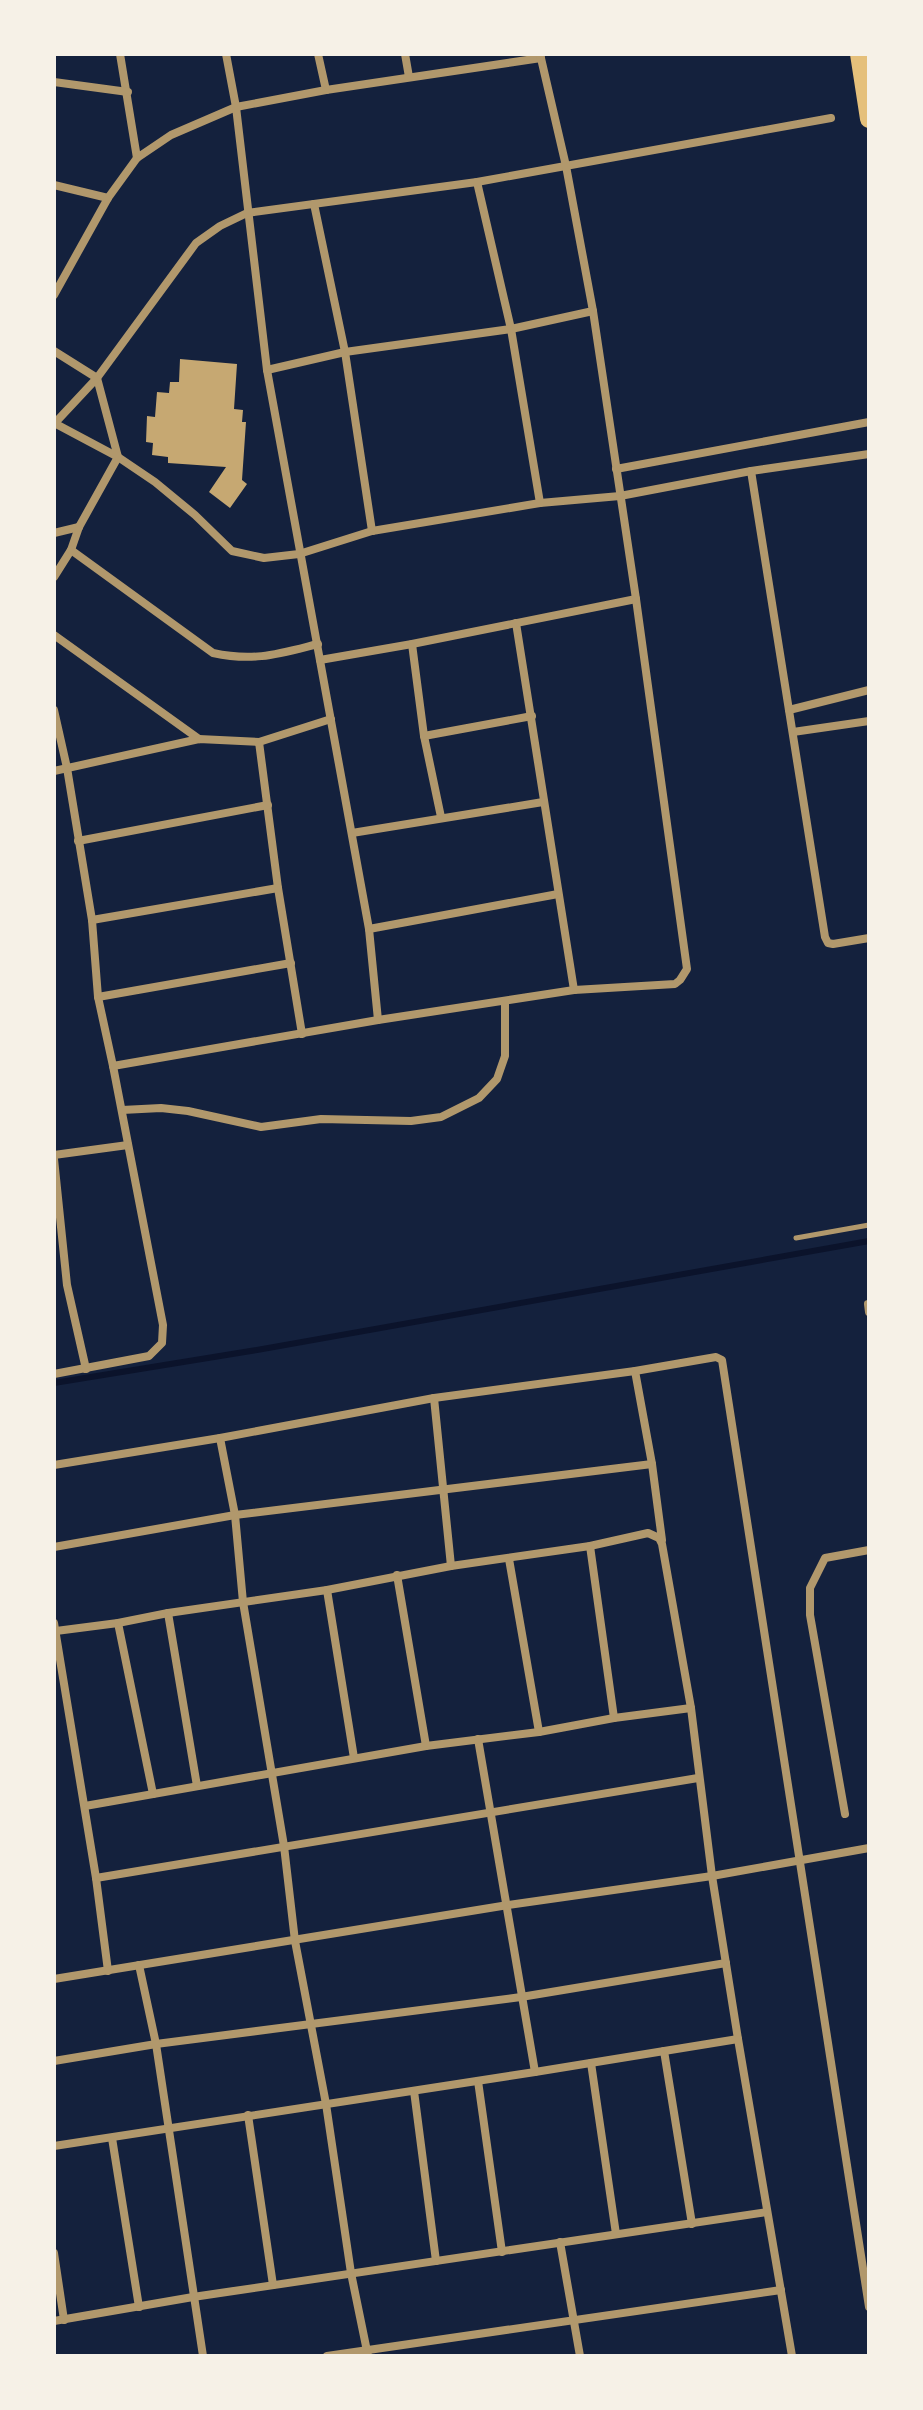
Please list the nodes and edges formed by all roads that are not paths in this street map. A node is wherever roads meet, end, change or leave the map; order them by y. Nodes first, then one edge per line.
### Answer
1 (120, 54) edge
2 (226, 54) edge
3 (318, 54) edge
4 (405, 54) edge
5 (859, 54) edge
6 (541, 56) edge
7 (409, 77) junction
8 (54, 82) edge
9 (326, 90) junction
10 (128, 92) junction
11 (236, 107) junction
12 (831, 118) dead end
13 (869, 119) edge
14 (137, 158) junction
15 (566, 166) junction
16 (477, 182) junction
17 (54, 185) edge
18 (108, 198) junction
19 (314, 204) junction
20 (247, 213) junction
21 (54, 295) edge
22 (593, 311) junction
23 (511, 329) junction
24 (54, 351) edge
25 (345, 352) junction
26 (267, 370) junction
27 (97, 378) junction
28 (55, 424) edge
29 (869, 424) edge
30 (869, 454) edge
31 (118, 457) junction
32 (616, 469) junction
33 (751, 471) junction
34 (620, 496) junction
35 (540, 503) junction
36 (79, 527) junction
37 (372, 531) junction
38 (54, 533) edge
39 (71, 550) junction
40 (299, 554) junction
41 (54, 577) edge
42 (636, 599) junction
43 (516, 623) junction
44 (54, 635) edge
45 (318, 644) junction
46 (412, 644) junction
47 (320, 660) junction
48 (869, 690) edge
49 (54, 710) edge
50 (789, 710) junction
51 (532, 716) junction
52 (331, 719) junction
53 (869, 721) edge
54 (793, 732) junction
55 (424, 736) junction
56 (199, 739) junction
57 (259, 742) junction
58 (67, 768) junction
59 (54, 771) edge
60 (543, 802) junction
61 (268, 805) junction
62 (441, 817) junction
63 (352, 833) junction
64 (78, 841) junction
65 (278, 888) junction
66 (558, 894) junction
67 (92, 920) junction
68 (369, 929) junction
69 (869, 938) edge
70 (291, 963) junction
71 (574, 990) junction
72 (98, 997) junction
73 (505, 1001) junction
74 (378, 1020) junction
75 (302, 1034) junction
76 (113, 1066) junction
77 (122, 1110) junction
78 (128, 1145) junction
79 (54, 1157) edge
80 (869, 1225) edge
81 (796, 1238) dead end
82 (67, 1285) junction
83 (54, 1288) edge
84 (86, 1369) junction
85 (635, 1371) junction
86 (54, 1374) edge
87 (434, 1398) junction
88 (220, 1438) junction
89 (652, 1464) junction
90 (54, 1465) edge
91 (445, 1491) junction
92 (235, 1515) junction
93 (662, 1544) junction
94 (590, 1546) junction
95 (54, 1547) edge
96 (869, 1550) edge
97 (509, 1559) junction
98 (451, 1566) junction
99 (397, 1575) junction
100 (327, 1590) junction
101 (243, 1602) junction
102 (168, 1613) junction
103 (118, 1623) junction
104 (55, 1627) edge
105 (691, 1708) junction
106 (614, 1718) junction
107 (539, 1732) junction
108 (478, 1739) junction
109 (426, 1746) junction
110 (354, 1758) junction
111 (271, 1773) junction
112 (698, 1778) junction
113 (197, 1786) junction
114 (153, 1794) junction
115 (85, 1806) junction
116 (491, 1811) junction
117 (845, 1814) dead end
118 (284, 1846) junction
119 (869, 1848) edge
120 (800, 1861) junction
121 (712, 1876) junction
122 (96, 1878) junction
123 (508, 1905) junction
124 (295, 1941) junction
125 (726, 1963) junction
126 (139, 1965) junction
127 (108, 1971) junction
128 (54, 1979) edge
129 (521, 1997) junction
130 (311, 2023) junction
131 (738, 2039) junction
132 (156, 2044) junction
133 (664, 2051) junction
134 (54, 2061) edge
135 (591, 2063) junction
136 (535, 2072) junction
137 (478, 2081) junction
138 (414, 2091) junction
139 (326, 2104) junction
140 (248, 2115) junction
141 (168, 2129) junction
142 (112, 2138) junction
143 (54, 2146) edge
144 (767, 2212) junction
145 (692, 2224) junction
146 (616, 2234) junction
147 (560, 2242) junction
148 (502, 2252) junction
149 (54, 2253) edge
150 (436, 2261) junction
151 (351, 2273) junction
152 (273, 2285) junction
153 (781, 2290) junction
154 (193, 2297) junction
155 (139, 2307) junction
156 (869, 2307) edge
157 (64, 2320) junction
158 (573, 2320) junction
159 (54, 2321) edge
160 (367, 2353) edge
161 (203, 2356) edge
162 (327, 2356) edge
163 (580, 2356) edge
164 (792, 2356) edge

1 - 10 street
2 - 11 street
3 - 9 street
4 - 7 street
5 - 13 highway
6 - 7 street
6 - 15 street
7 - 9 street
8 - 10 street
9 - 11 street
10 - 14 street
11 - 14 street
11 - 20 street
12 - 15 street
14 - 18 street
15 - 16 street
15 - 22 street
16 - 19 street
16 - 23 street
17 - 18 street
18 - 21 street
19 - 20 street
19 - 25 street
20 - 26 street
20 - 27 street
22 - 23 street
22 - 32 street
23 - 25 street
23 - 35 street
24 - 27 street
25 - 26 street
25 - 37 street
26 - 40 street
27 - 28 street
27 - 31 street
28 - 31 street
29 - 32 street
30 - 33 street
31 - 36 street
31 - 40 street
32 - 34 street
33 - 34 street
33 - 50 street
34 - 35 street
34 - 42 street
35 - 37 street
36 - 38 street
36 - 39 street
37 - 40 street
39 - 41 street
39 - 45 street
40 - 45 street
42 - 43 street
42 - 71 street
43 - 46 street
43 - 51 street
44 - 56 street
45 - 47 street
46 - 47 street
46 - 55 street
47 - 52 street
48 - 50 street
49 - 58 street
50 - 54 street
51 - 55 street
51 - 60 street
52 - 57 street
52 - 63 street
53 - 54 street
54 - 69 street
55 - 62 street
56 - 57 street
56 - 58 street
57 - 61 street
58 - 59 street
58 - 64 street
60 - 62 street
60 - 66 street
61 - 64 street
61 - 65 street
62 - 63 street
63 - 68 street
64 - 67 street
65 - 67 street
65 - 70 street
66 - 68 street
66 - 71 street
67 - 72 street
68 - 74 street
70 - 72 street
70 - 75 street
71 - 73 street
72 - 76 street
73 - 74 street
73 - 77 street
74 - 75 street
75 - 76 street
76 - 77 street
77 - 78 street
78 - 79 street
78 - 84 street
79 - 82 street
80 - 81 lane
82 - 83 street
82 - 84 street
84 - 86 street
85 - 87 street
85 - 89 street
85 - 120 street
87 - 88 street
87 - 91 street
88 - 90 street
88 - 92 street
89 - 91 street
89 - 93 street
91 - 92 street
91 - 98 street
92 - 95 street
92 - 101 street
93 - 94 street
93 - 105 street
94 - 97 street
94 - 106 street
96 - 117 street
97 - 98 street
97 - 107 street
98 - 99 street
99 - 100 street
99 - 109 street
100 - 101 street
100 - 110 street
101 - 102 street
101 - 111 street
102 - 103 street
102 - 113 street
103 - 104 street
103 - 114 street
104 - 115 street
105 - 106 street
105 - 112 street
106 - 107 street
107 - 108 street
108 - 109 street
108 - 116 street
109 - 110 street
110 - 111 street
111 - 113 street
111 - 118 street
112 - 116 street
112 - 121 street
113 - 114 street
114 - 115 street
115 - 122 street
116 - 118 street
116 - 123 street
118 - 122 street
118 - 124 street
119 - 120 street
120 - 121 street
120 - 156 street
121 - 123 street
121 - 125 street
122 - 127 street
123 - 124 street
123 - 129 street
124 - 126 street
124 - 130 street
125 - 129 street
125 - 131 street
126 - 127 street
126 - 132 street
127 - 128 street
129 - 130 street
129 - 136 street
130 - 132 street
130 - 139 street
131 - 133 street
131 - 144 street
132 - 134 street
132 - 141 street
133 - 135 street
133 - 145 street
135 - 136 street
135 - 146 street
136 - 137 street
137 - 138 street
137 - 148 street
138 - 139 street
138 - 150 street
139 - 140 street
139 - 151 street
140 - 141 street
140 - 152 street
141 - 142 street
141 - 154 street
142 - 143 street
142 - 155 street
144 - 145 street
144 - 153 street
145 - 146 street
146 - 147 street
147 - 148 street
147 - 158 street
148 - 150 street
149 - 157 street
150 - 151 street
151 - 152 street
151 - 160 street
152 - 154 street
153 - 158 street
153 - 164 street
154 - 155 street
154 - 161 street
155 - 157 street
157 - 159 street
158 - 160 street
158 - 163 street
160 - 162 street

